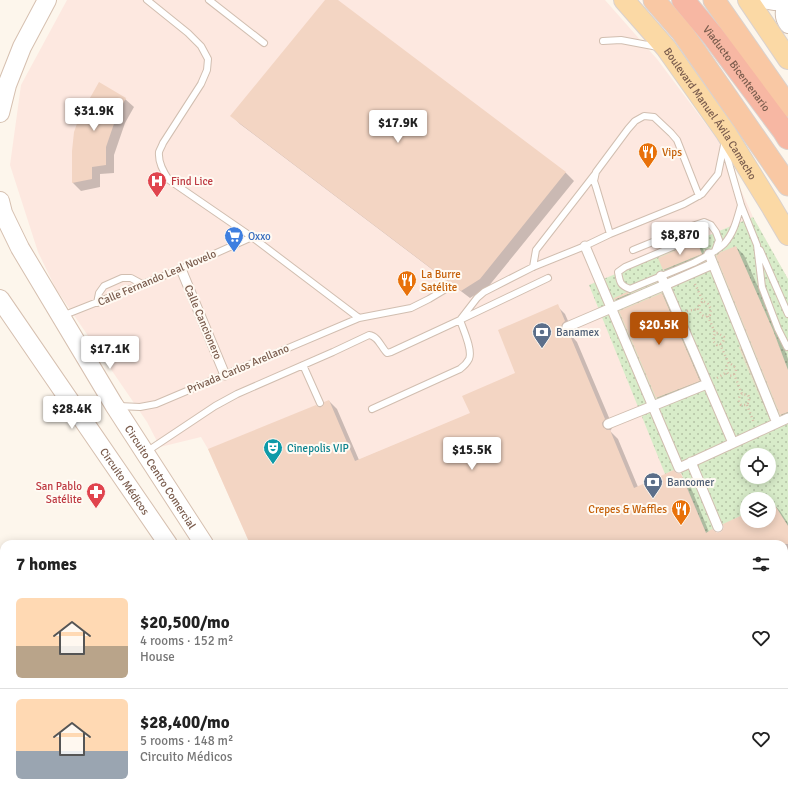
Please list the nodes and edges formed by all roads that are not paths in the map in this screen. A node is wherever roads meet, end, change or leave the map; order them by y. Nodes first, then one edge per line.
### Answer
1 (147, 0) edge
2 (209, 0) edge
3 (624, 0) edge
4 (654, 0) edge
5 (683, 0) edge
6 (714, 0) edge
7 (748, 0) edge
8 (763, 0) edge
9 (788, 2) edge
10 (45, 3) edge
11 (788, 25) edge
12 (603, 42) dead end
13 (264, 43) dead end
14 (666, 48) junction
15 (788, 59) edge
16 (788, 106) edge
17 (0, 113) edge
18 (788, 138) edge
19 (725, 139) junction
20 (596, 172) junction
21 (788, 185) edge
22 (699, 196) junction
23 (741, 205) junction
24 (1, 209) edge
25 (610, 234) junction
26 (788, 235) edge
27 (252, 237) junction
28 (696, 237) dead end
29 (757, 245) junction
30 (585, 246) junction
31 (634, 250) dead end
32 (712, 253) junction
33 (714, 264) junction
34 (533, 267) junction
35 (180, 269) junction
36 (548, 278) dead end
37 (663, 281) junction
38 (142, 284) junction
39 (444, 290) dead end
40 (0, 299) edge
41 (97, 303) junction
42 (611, 308) junction
43 (788, 314) edge
44 (61, 317) junction
45 (359, 318) junction
46 (460, 320) junction
47 (567, 327) dead end
48 (786, 347) dead end
49 (303, 365) junction
50 (225, 375) junction
51 (706, 384) junction
52 (320, 403) dead end
53 (114, 405) junction
54 (652, 406) junction
55 (372, 409) dead end
56 (788, 418) edge
57 (777, 423) junction
58 (608, 424) dead end
59 (732, 443) junction
60 (145, 453) junction
61 (691, 462) junction
62 (718, 527) dead end
63 (165, 540) edge
64 (201, 540) edge

1 - 27 lane
2 - 13 lane
3 - 14 main road, Boulevard Manuel Ávila Camacho
4 - 21 highway, Boulevard Manuel Ávila Camacho
5 - 18 highway, Viaducto Bicentenario
6 - 16 highway
7 - 15 main road
8 - 9 street
9 - 11 street
10 - 17 main road
12 - 14 lane
14 - 19 main road, Boulevard Manuel Ávila Camacho
19 - 22 lane
19 - 23 lane
19 - 26 main road, Boulevard Manuel Ávila Camacho
20 - 22 lane
20 - 25 lane
20 - 34 lane
22 - 25 lane
23 - 29 lane
23 - 32 lane
24 - 44 main road, Circuito Centro Comercial
25 - 30 lane
27 - 35 lane, Calle Fernando Leal Novelo
27 - 45 lane
28 - 37 lane
29 - 43 lane
29 - 48 lane
30 - 34 lane
30 - 42 street
31 - 32 lane
32 - 33 street
32 - 37 lane
33 - 37 street
33 - 57 street
34 - 46 lane
35 - 38 lane, Calle Fernando Leal Novelo
35 - 50 street, Calle Cancionero
36 - 46 lane
37 - 42 street
37 - 51 street
38 - 41 lane, Calle Fernando Leal Novelo
38 - 41 lane
39 - 45 lane, Privada Carlos Arellano
40 - 63 main road, Circuito Médicos
41 - 44 lane, Calle Fernando Leal Novelo
42 - 47 street
42 - 54 street
44 - 53 main road, Circuito Centro Comercial
45 - 50 lane, Privada Carlos Arellano
46 - 49 lane
46 - 55 lane
49 - 52 lane
49 - 60 lane
50 - 53 lane, Privada Carlos Arellano
51 - 54 street
51 - 59 street
53 - 60 main road, Circuito Centro Comercial
54 - 58 street
54 - 61 street
56 - 57 street
57 - 59 street
59 - 61 street
60 - 64 main road, Circuito Centro Comercial
61 - 62 street

